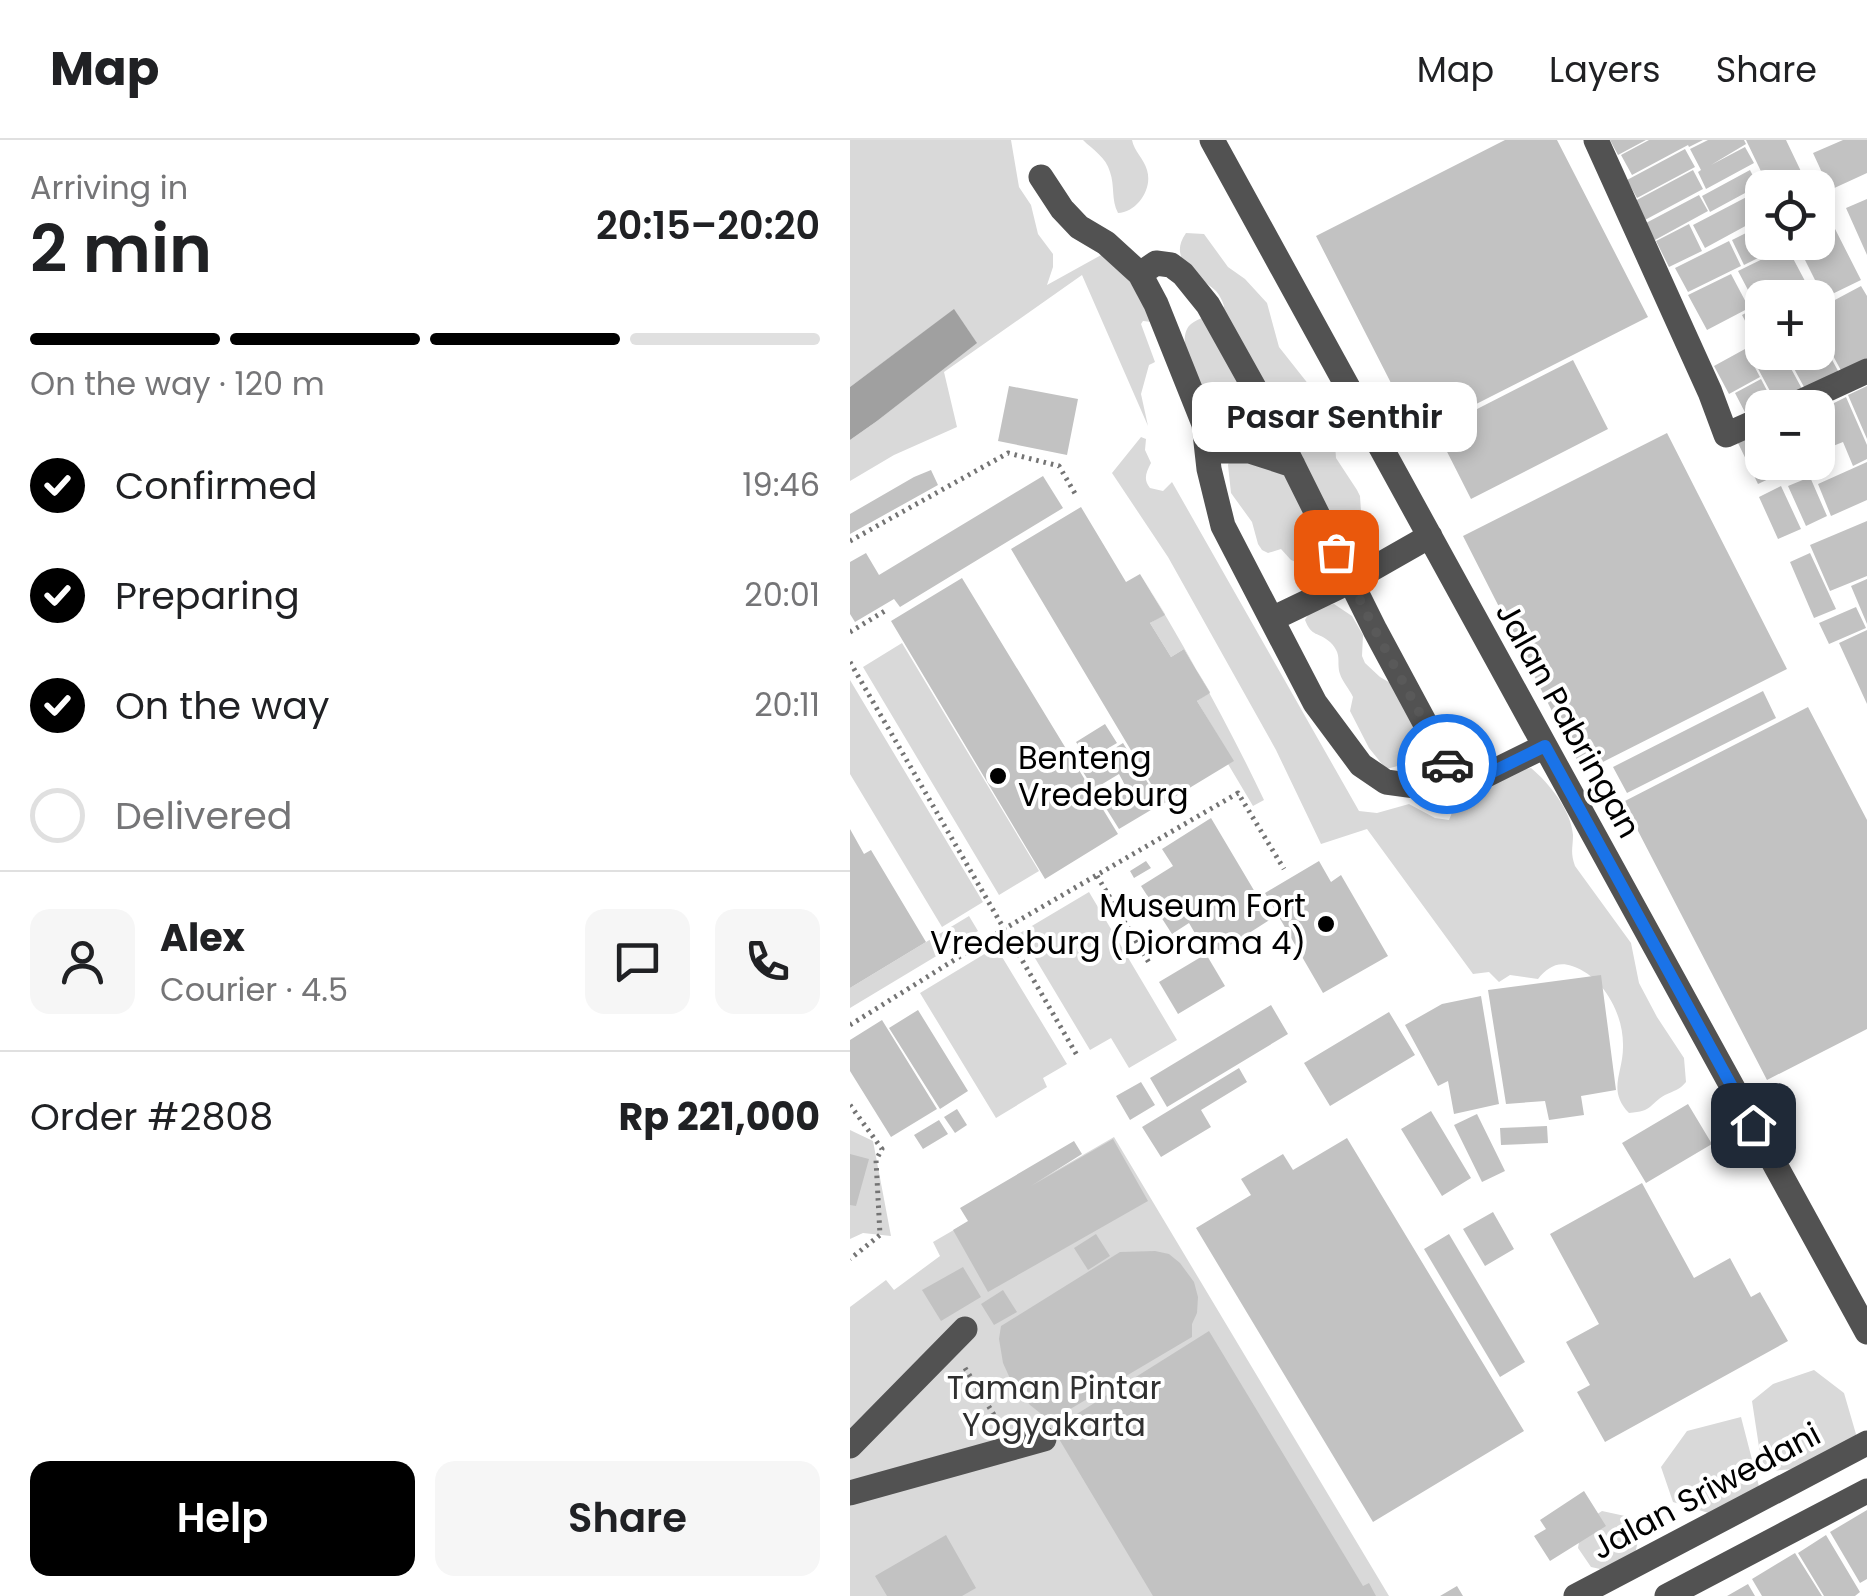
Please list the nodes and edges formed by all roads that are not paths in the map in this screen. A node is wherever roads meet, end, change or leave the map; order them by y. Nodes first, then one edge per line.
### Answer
1 (1212, 140) edge
2 (1596, 140) edge
3 (1041, 177) dead end
4 (1140, 274) junction
5 (1867, 371) edge
6 (1826, 390) edge
7 (1745, 426) edge
8 (1207, 451) junction
9 (1293, 465) junction
10 (1430, 536) junction
11 (1351, 581) junction
12 (1272, 619) junction
13 (1545, 746) junction
14 (1460, 788) junction
15 (1867, 1332) edge
16 (958, 1337) road end
17 (1044, 1438) dead end
18 (1867, 1444) edge
19 (850, 1446) edge
20 (1867, 1491) edge
21 (850, 1492) edge
22 (1636, 1564) junction
23 (1708, 1587) edge
24 (1576, 1596) edge
25 (1656, 1596) edge
26 (1667, 1596) edge

1 - 10 street, Jalan Pabringan
2 - 7 street
3 - 4 street
4 - 8 street
4 - 9 street
5 - 6 street
8 - 9 street
8 - 12 street
9 - 11 street
10 - 11 street
10 - 13 street, Jalan Pabringan
11 - 12 street
11 - 14 street
12 - 14 street
13 - 14 street
13 - 15 street, Jalan Pabringan
16 - 19 street
17 - 21 street
18 - 22 street, Jalan Sriwedani
20 - 23 street
22 - 24 street, Jalan Sriwedani
22 - 25 street
23 - 26 street

